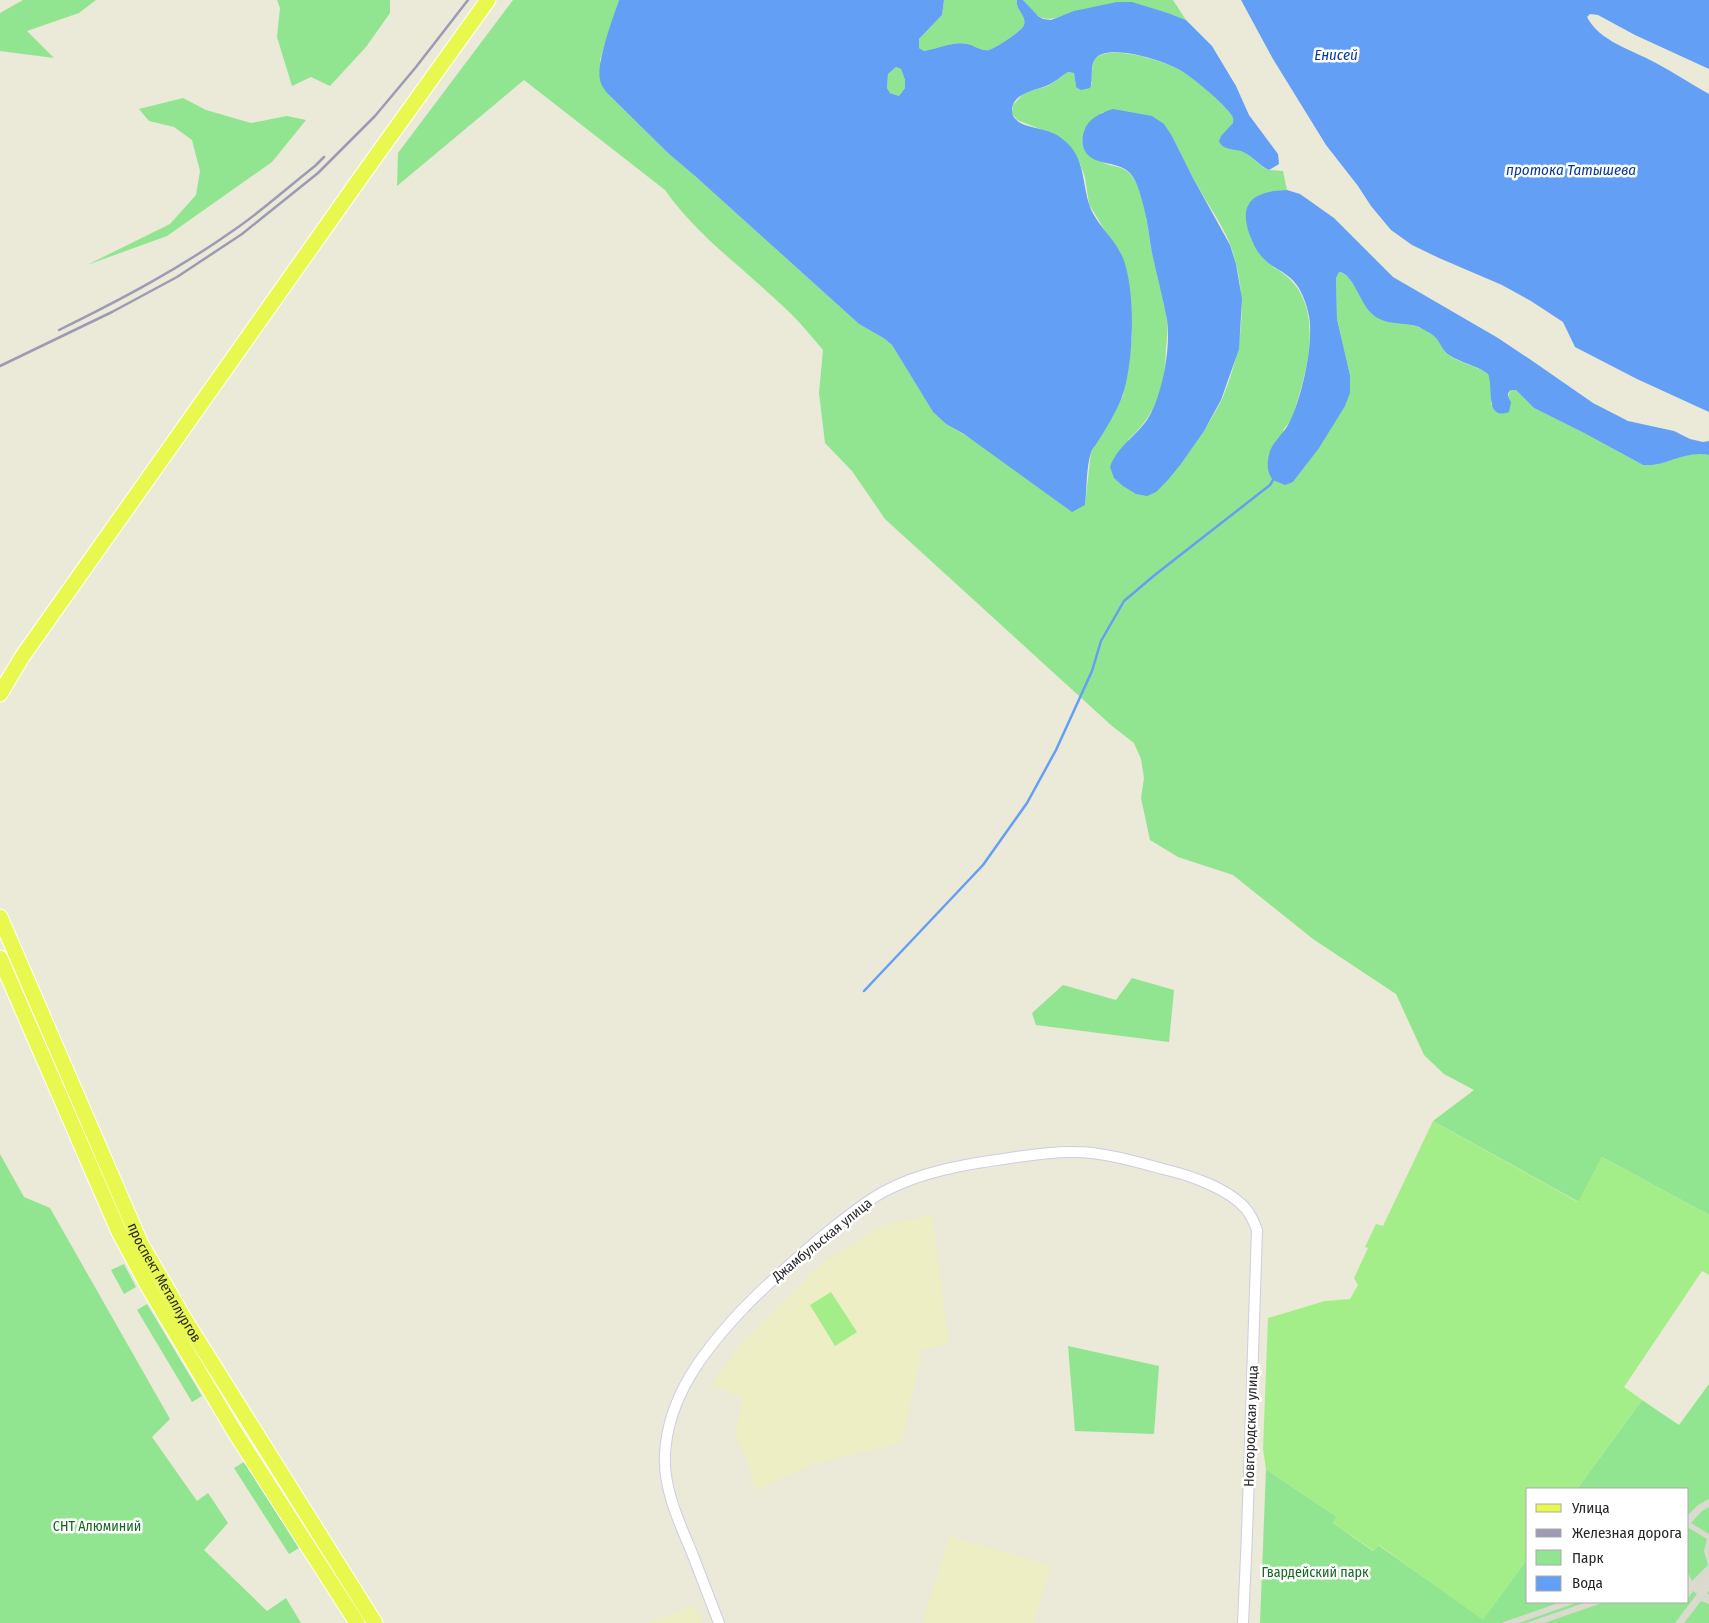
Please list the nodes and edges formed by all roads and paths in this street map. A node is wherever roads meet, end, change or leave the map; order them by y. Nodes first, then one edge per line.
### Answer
1 (488, 0) edge
2 (22, 657) junction
3 (0, 675) edge
4 (0, 683) edge
5 (0, 694) edge
6 (0, 701) edge
7 (0, 917) edge
8 (0, 958) edge
9 (1257, 1230) joint
10 (357, 1623) edge
11 (375, 1623) edge
12 (719, 1623) edge
13 (1243, 1623) edge

1 - 2 main road
2 - 3 main road
2 - 4 main road
2 - 5 main road
2 - 6 main road
7 - 11 main road, проспект Металлургов
8 - 10 main road, проспект Металлургов
9 - 12 street, Джамбульская улица
9 - 13 street, Новгородская улица

